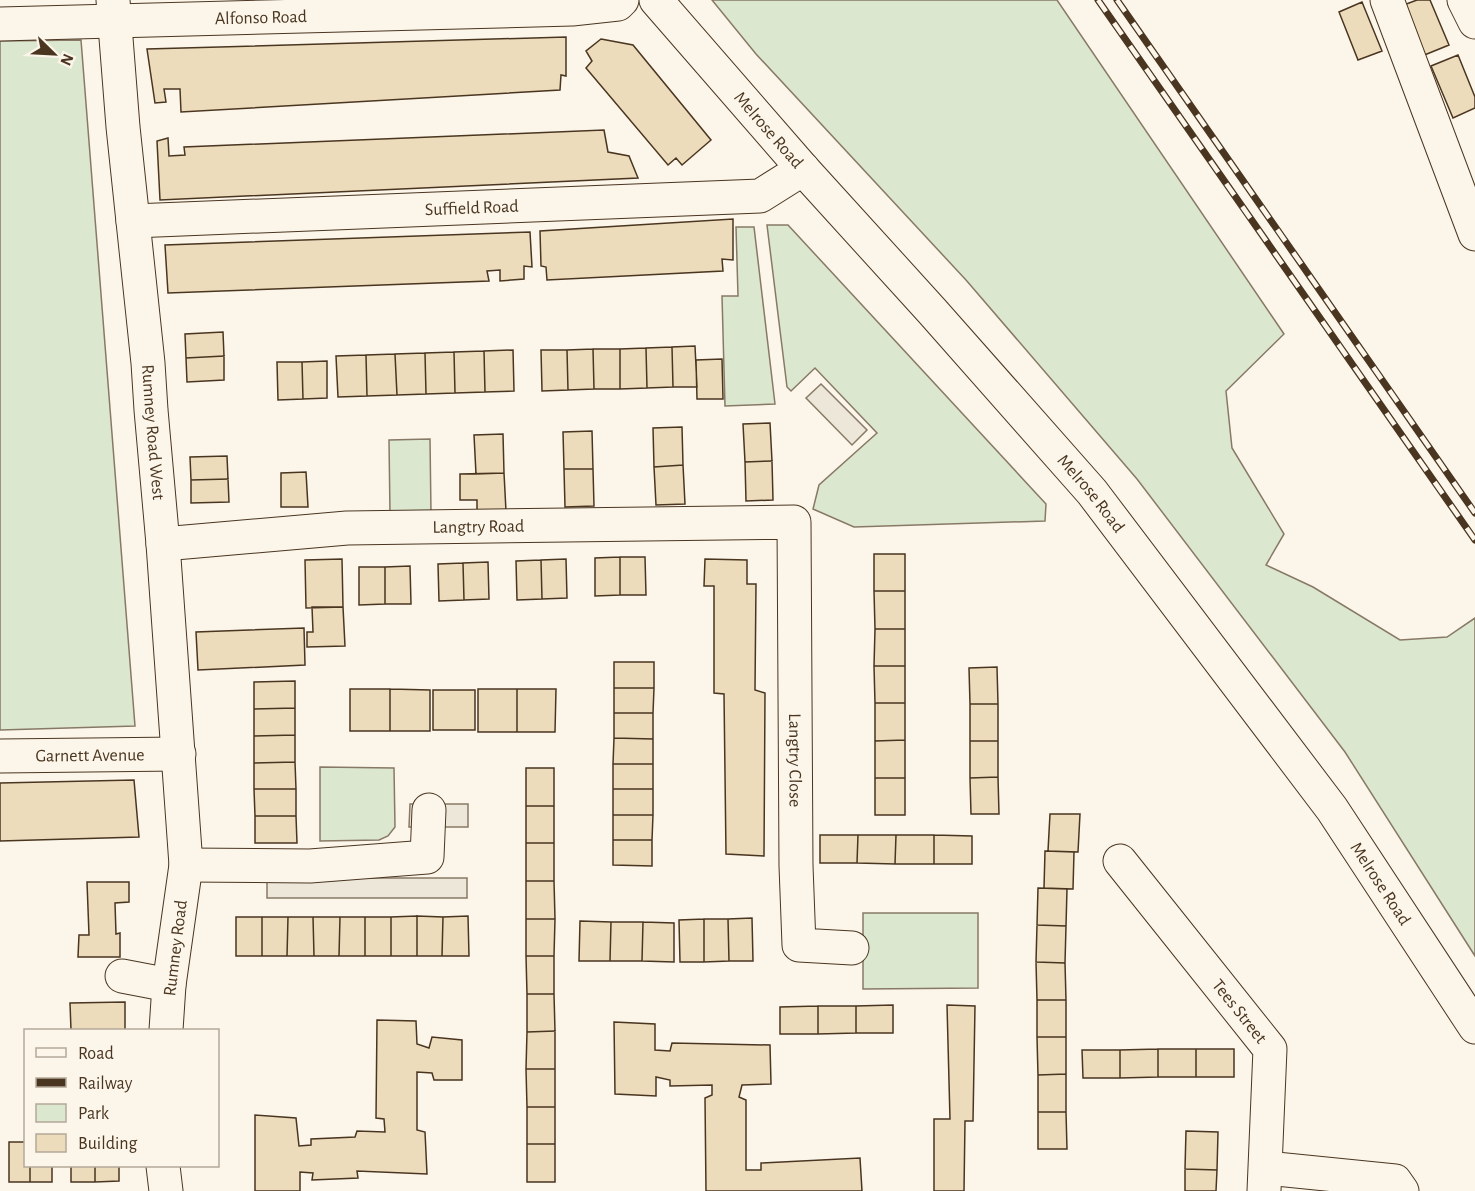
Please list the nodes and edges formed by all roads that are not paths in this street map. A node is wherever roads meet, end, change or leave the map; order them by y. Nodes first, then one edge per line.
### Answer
1 (622, 0) edge
2 (656, 0) edge
3 (1387, 0) edge
4 (1464, 0) edge
5 (114, 11) edge
6 (1475, 22) edge
7 (0, 24) edge
8 (803, 169) junction
9 (133, 221) junction
10 (1475, 234) edge
11 (794, 522) joint
12 (163, 544) junction
13 (179, 754) junction
14 (0, 756) edge
15 (429, 810) dead end
16 (1120, 861) dead end
17 (186, 865) junction
18 (852, 948) dead end
19 (122, 975) dead end
20 (169, 985) junction
21 (1475, 1027) edge
22 (166, 1029) edge
23 (163, 1167) edge
24 (1265, 1179) edge
25 (166, 1191) edge
26 (1402, 1191) edge

1 - 5 street, Alfonso Road
2 - 8 street, Melrose Road
3 - 10 street
4 - 6 street
5 - 7 street, Alfonso Road
5 - 9 street, Rumney Road West
8 - 9 street, Suffield Road
8 - 21 street, Melrose Road
9 - 12 street, Rumney Road West
11 - 12 street, Langtry Road
11 - 18 street, Langtry Close
12 - 13 street, Rumney Road West
13 - 14 street, Garnett Avenue
13 - 17 street, Rumney Road West
15 - 17 street
16 - 24 street, Tees Street
17 - 20 street, Rumney Road
19 - 20 street
20 - 22 street, Rumney Road
23 - 25 street
24 - 26 street

